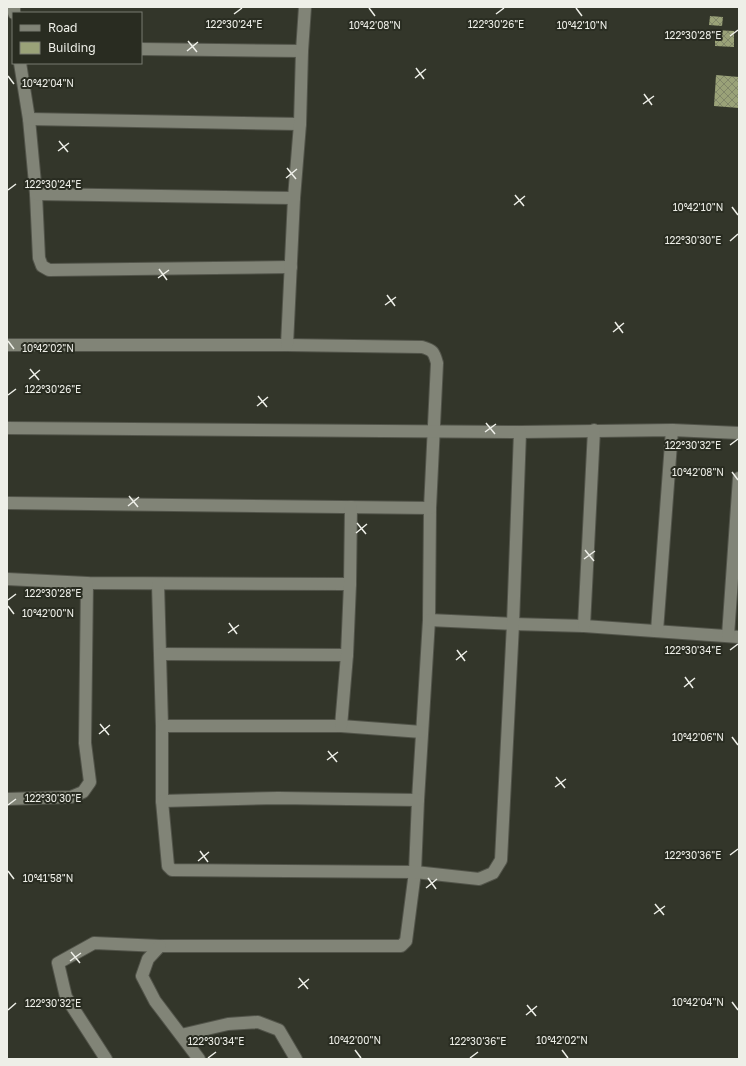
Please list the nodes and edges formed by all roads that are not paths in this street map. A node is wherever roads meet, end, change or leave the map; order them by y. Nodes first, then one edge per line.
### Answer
1 (305, 7) edge
2 (142, 49) edge
3 (302, 51) junction
4 (20, 64) edge
5 (29, 119) junction
6 (300, 124) junction
7 (36, 194) junction
8 (294, 198) junction
9 (291, 267) junction
10 (7, 345) edge
11 (287, 345) junction
12 (7, 428) edge
13 (434, 430) junction
14 (594, 430) junction
15 (672, 430) junction
16 (520, 432) junction
17 (739, 433) edge
18 (739, 478) edge
19 (7, 503) edge
20 (351, 507) junction
21 (430, 508) junction
22 (7, 579) edge
23 (87, 583) junction
24 (158, 584) junction
25 (350, 584) junction
26 (429, 620) junction
27 (513, 624) junction
28 (584, 626) junction
29 (657, 631) junction
30 (734, 637) edge
31 (160, 654) junction
32 (347, 655) junction
33 (162, 726) junction
34 (341, 726) junction
35 (422, 732) junction
36 (7, 799) edge
37 (418, 800) junction
38 (162, 801) junction
39 (415, 872) junction
40 (160, 946) junction
41 (181, 1035) junction
42 (106, 1059) edge
43 (199, 1059) edge
44 (296, 1059) edge

1 - 3 street
2 - 3 street
3 - 6 street
4 - 5 street
5 - 6 street
5 - 7 street
6 - 8 street
7 - 8 street
7 - 9 street
8 - 9 street
9 - 11 street
10 - 11 street
11 - 13 street
12 - 13 street
13 - 16 street
13 - 21 street
14 - 15 street
14 - 16 street
14 - 28 street
15 - 17 street
15 - 29 street
16 - 27 street
18 - 30 street
19 - 20 street
20 - 21 street
20 - 25 street
21 - 26 street
22 - 23 street
23 - 24 street
23 - 36 street
24 - 25 street
24 - 31 street
25 - 32 street
26 - 27 street
26 - 35 street
27 - 28 street
27 - 39 street
28 - 29 street
29 - 30 street
31 - 32 street
31 - 33 street
32 - 34 street
33 - 34 street
33 - 38 street
34 - 35 street
35 - 37 street
37 - 38 street
37 - 39 street
38 - 39 street
39 - 40 street
40 - 41 street
40 - 42 street
41 - 43 street
41 - 44 street

